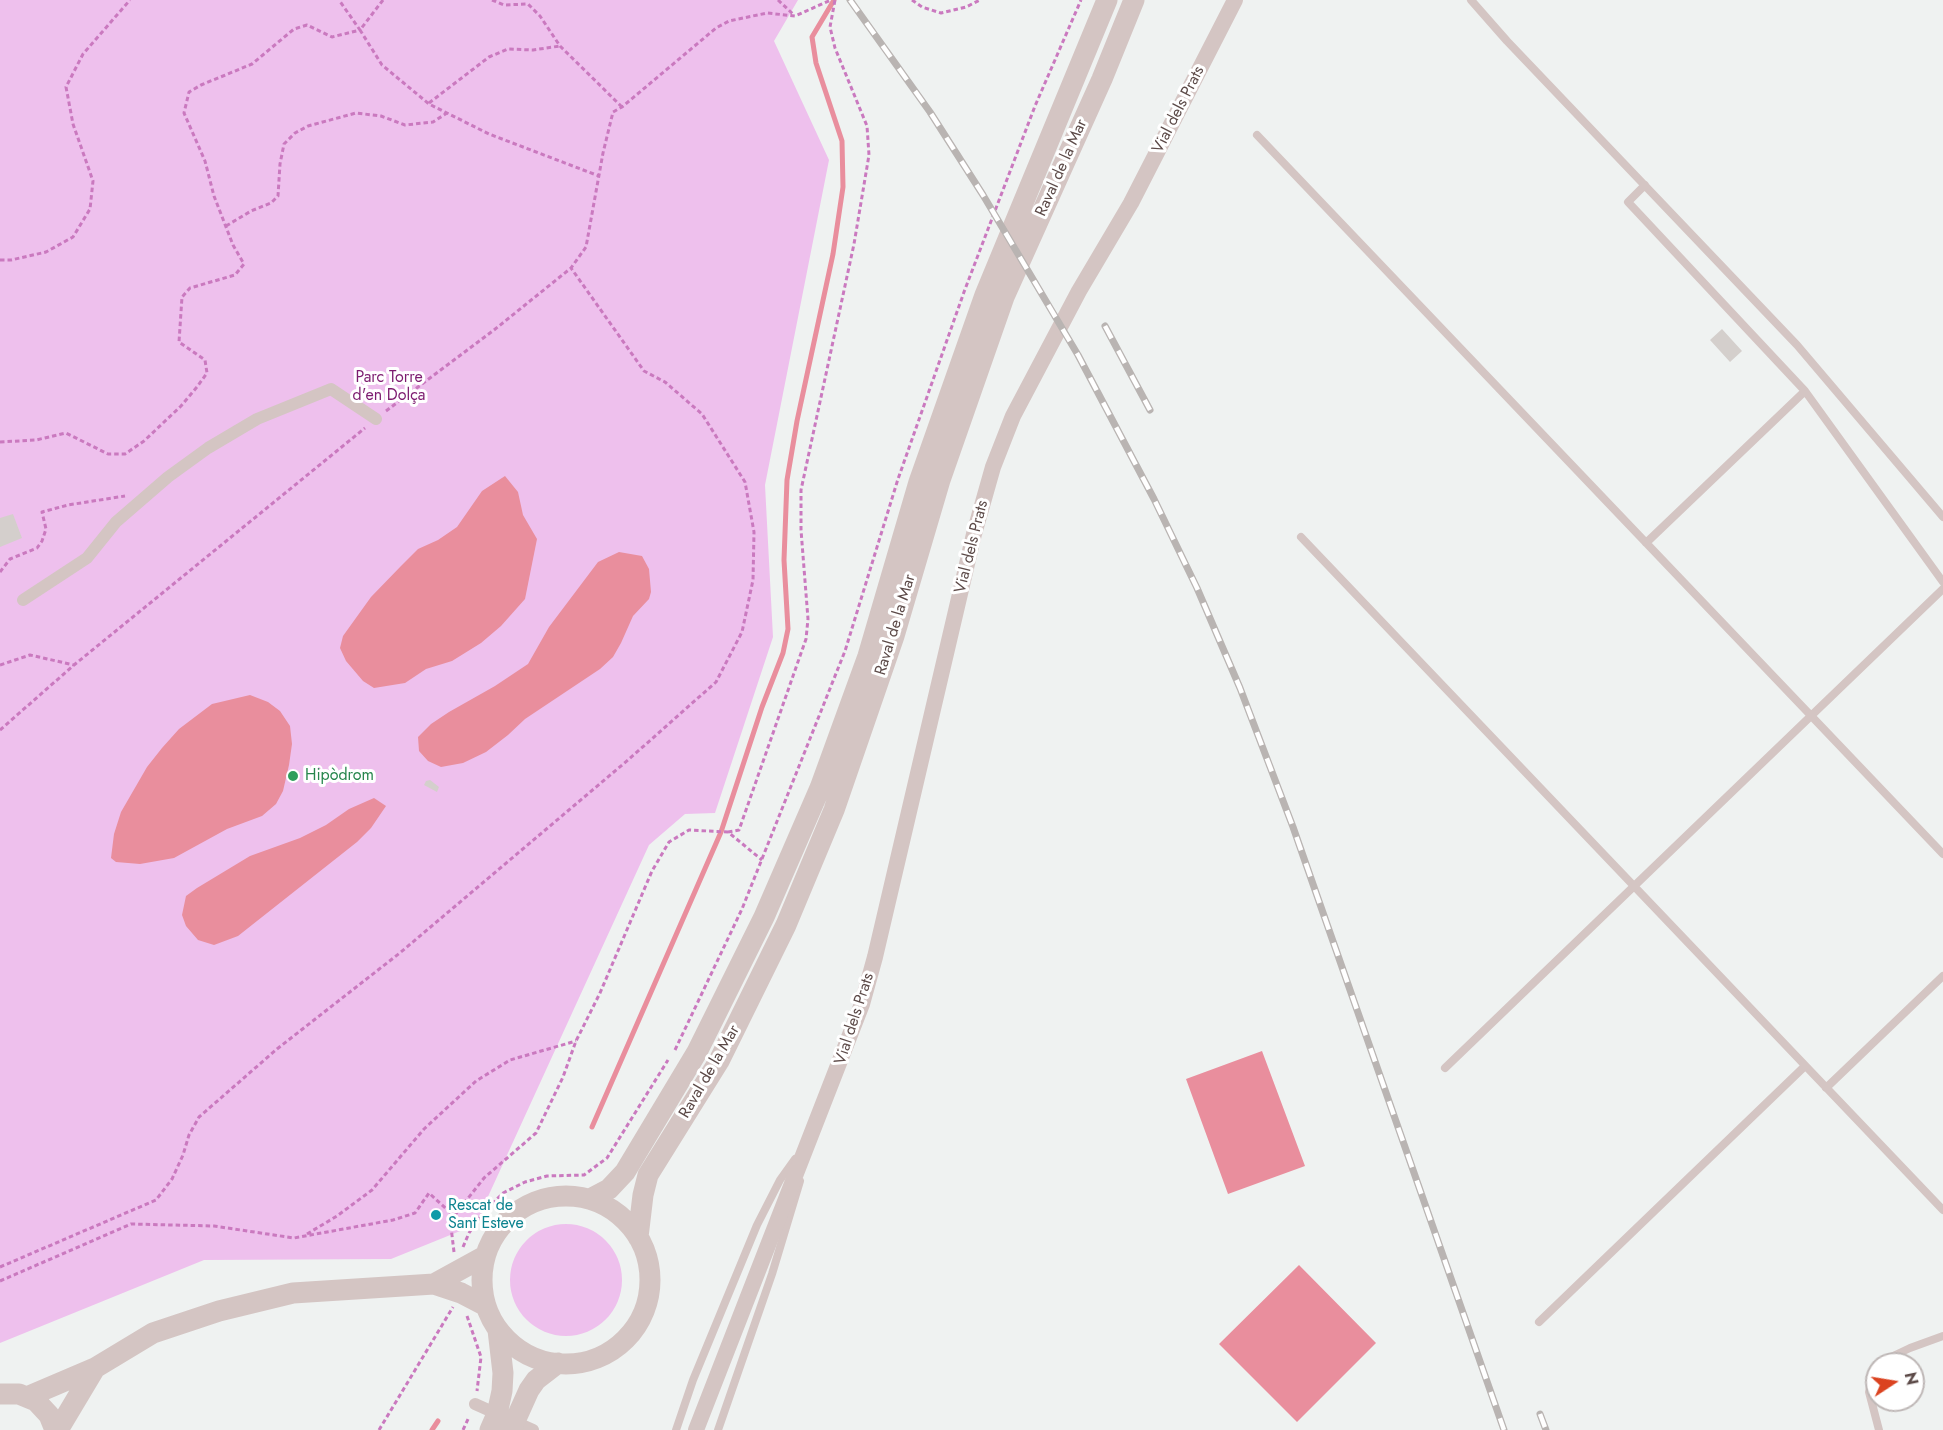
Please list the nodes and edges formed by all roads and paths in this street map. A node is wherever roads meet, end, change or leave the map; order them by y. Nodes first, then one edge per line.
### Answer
1 (130, 0) edge
2 (339, 0) edge
3 (383, 0) edge
4 (492, 0) edge
5 (778, 0) edge
6 (833, 0) edge
7 (912, 0) edge
8 (980, 0) edge
9 (1081, 0) edge
10 (1107, 0) edge
11 (1134, 0) edge
12 (1235, 0) edge
13 (1471, 0) edge
14 (795, 16) junction
15 (360, 30) junction
16 (560, 46) junction
17 (429, 104) junction
18 (622, 107) junction
19 (447, 113) junction
20 (1257, 135) dead end
21 (599, 176) junction
22 (1645, 185) junction
23 (226, 226) junction
24 (0, 260) edge
25 (571, 268) junction
26 (1804, 391) junction
27 (376, 419) junction
28 (0, 442) edge
29 (152, 491) junction
30 (1943, 517) edge
31 (1301, 537) dead end
32 (1646, 543) junction
33 (0, 572) edge
34 (1943, 582) edge
35 (1943, 590) edge
36 (23, 600) dead end
37 (0, 664) edge
38 (74, 665) junction
39 (1812, 716) junction
40 (0, 730) edge
41 (728, 832) junction
42 (1943, 854) edge
43 (762, 860) junction
44 (1634, 886) junction
45 (1943, 976) edge
46 (576, 1041) junction
47 (675, 1050) dead end
48 (669, 1060) dead end
49 (1805, 1066) junction
50 (1445, 1068) dead end
51 (1826, 1088) junction
52 (813, 1134) junction
53 (590, 1199) junction
54 (1943, 1210) edge
55 (454, 1215) junction
56 (303, 1236) junction
57 (638, 1237) junction
58 (485, 1256) junction
59 (0, 1267) edge
60 (460, 1269) junction
61 (0, 1281) edge
62 (434, 1284) junction
63 (461, 1293) junction
64 (486, 1306) junction
65 (1539, 1322) dead end
66 (498, 1330) junction
67 (1943, 1336) edge
68 (1902, 1352) edge
69 (558, 1363) junction
70 (95, 1368) junction
71 (0, 1394) edge
72 (27, 1397) junction
73 (475, 1404) junction
74 (1874, 1412) edge
75 (509, 1425) edge
76 (56, 1430) edge
77 (379, 1430) edge
78 (463, 1430) edge
79 (676, 1430) edge
80 (696, 1430) edge
81 (718, 1430) edge
82 (1879, 1430) edge

1 - 24 path
2 - 15 path
3 - 15 path
4 - 16 path
5 - 14 path
6 - 14 path
6 - 41 path
7 - 8 path
9 - 43 path
10 - 53 street, Raval de la Mar
11 - 57 street, Raval de la Mar
12 - 52 street, Vial dels Prats
13 - 22 lane
14 - 18 path
15 - 17 path
15 - 23 path
16 - 17 path
16 - 18 path
17 - 19 path
18 - 21 path
19 - 21 path
19 - 23 path
20 - 32 lane
21 - 25 path
22 - 26 lane
22 - 30 lane
23 - 28 path
25 - 27 path
25 - 59 path
26 - 32 lane
26 - 34 lane
27 - 29 street
27 - 38 path
29 - 33 path
29 - 36 street
31 - 44 lane
32 - 39 lane
35 - 39 lane
37 - 38 path
38 - 40 path
39 - 42 lane
39 - 44 lane
41 - 43 path
41 - 46 path
43 - 47 path
44 - 49 lane
44 - 50 lane
45 - 51 lane
46 - 55 path
46 - 56 path
48 - 60 path
49 - 51 lane
49 - 65 lane
51 - 54 lane
52 - 79 lane, Vial dels Prats
52 - 80 street, Vial dels Prats
52 - 81 lane, Vial dels Prats
53 - 57 street, Raval de la Mar
53 - 58 street, Raval de la Mar
55 - 56 path
55 - 60 path
56 - 61 path
57 - 69 street, Raval de la Mar
58 - 60 street
58 - 64 street, Raval de la Mar
60 - 62 street
62 - 63 street
62 - 70 street
63 - 64 street
63 - 73 path
63 - 77 path
64 - 66 street, Raval de la Mar
66 - 69 street, Raval de la Mar
66 - 75 street, Raval de la Mar
67 - 68 lane
69 - 75 street
70 - 72 street
70 - 76 street
71 - 72 street
72 - 76 street
73 - 75 street
73 - 78 path
74 - 82 lane

